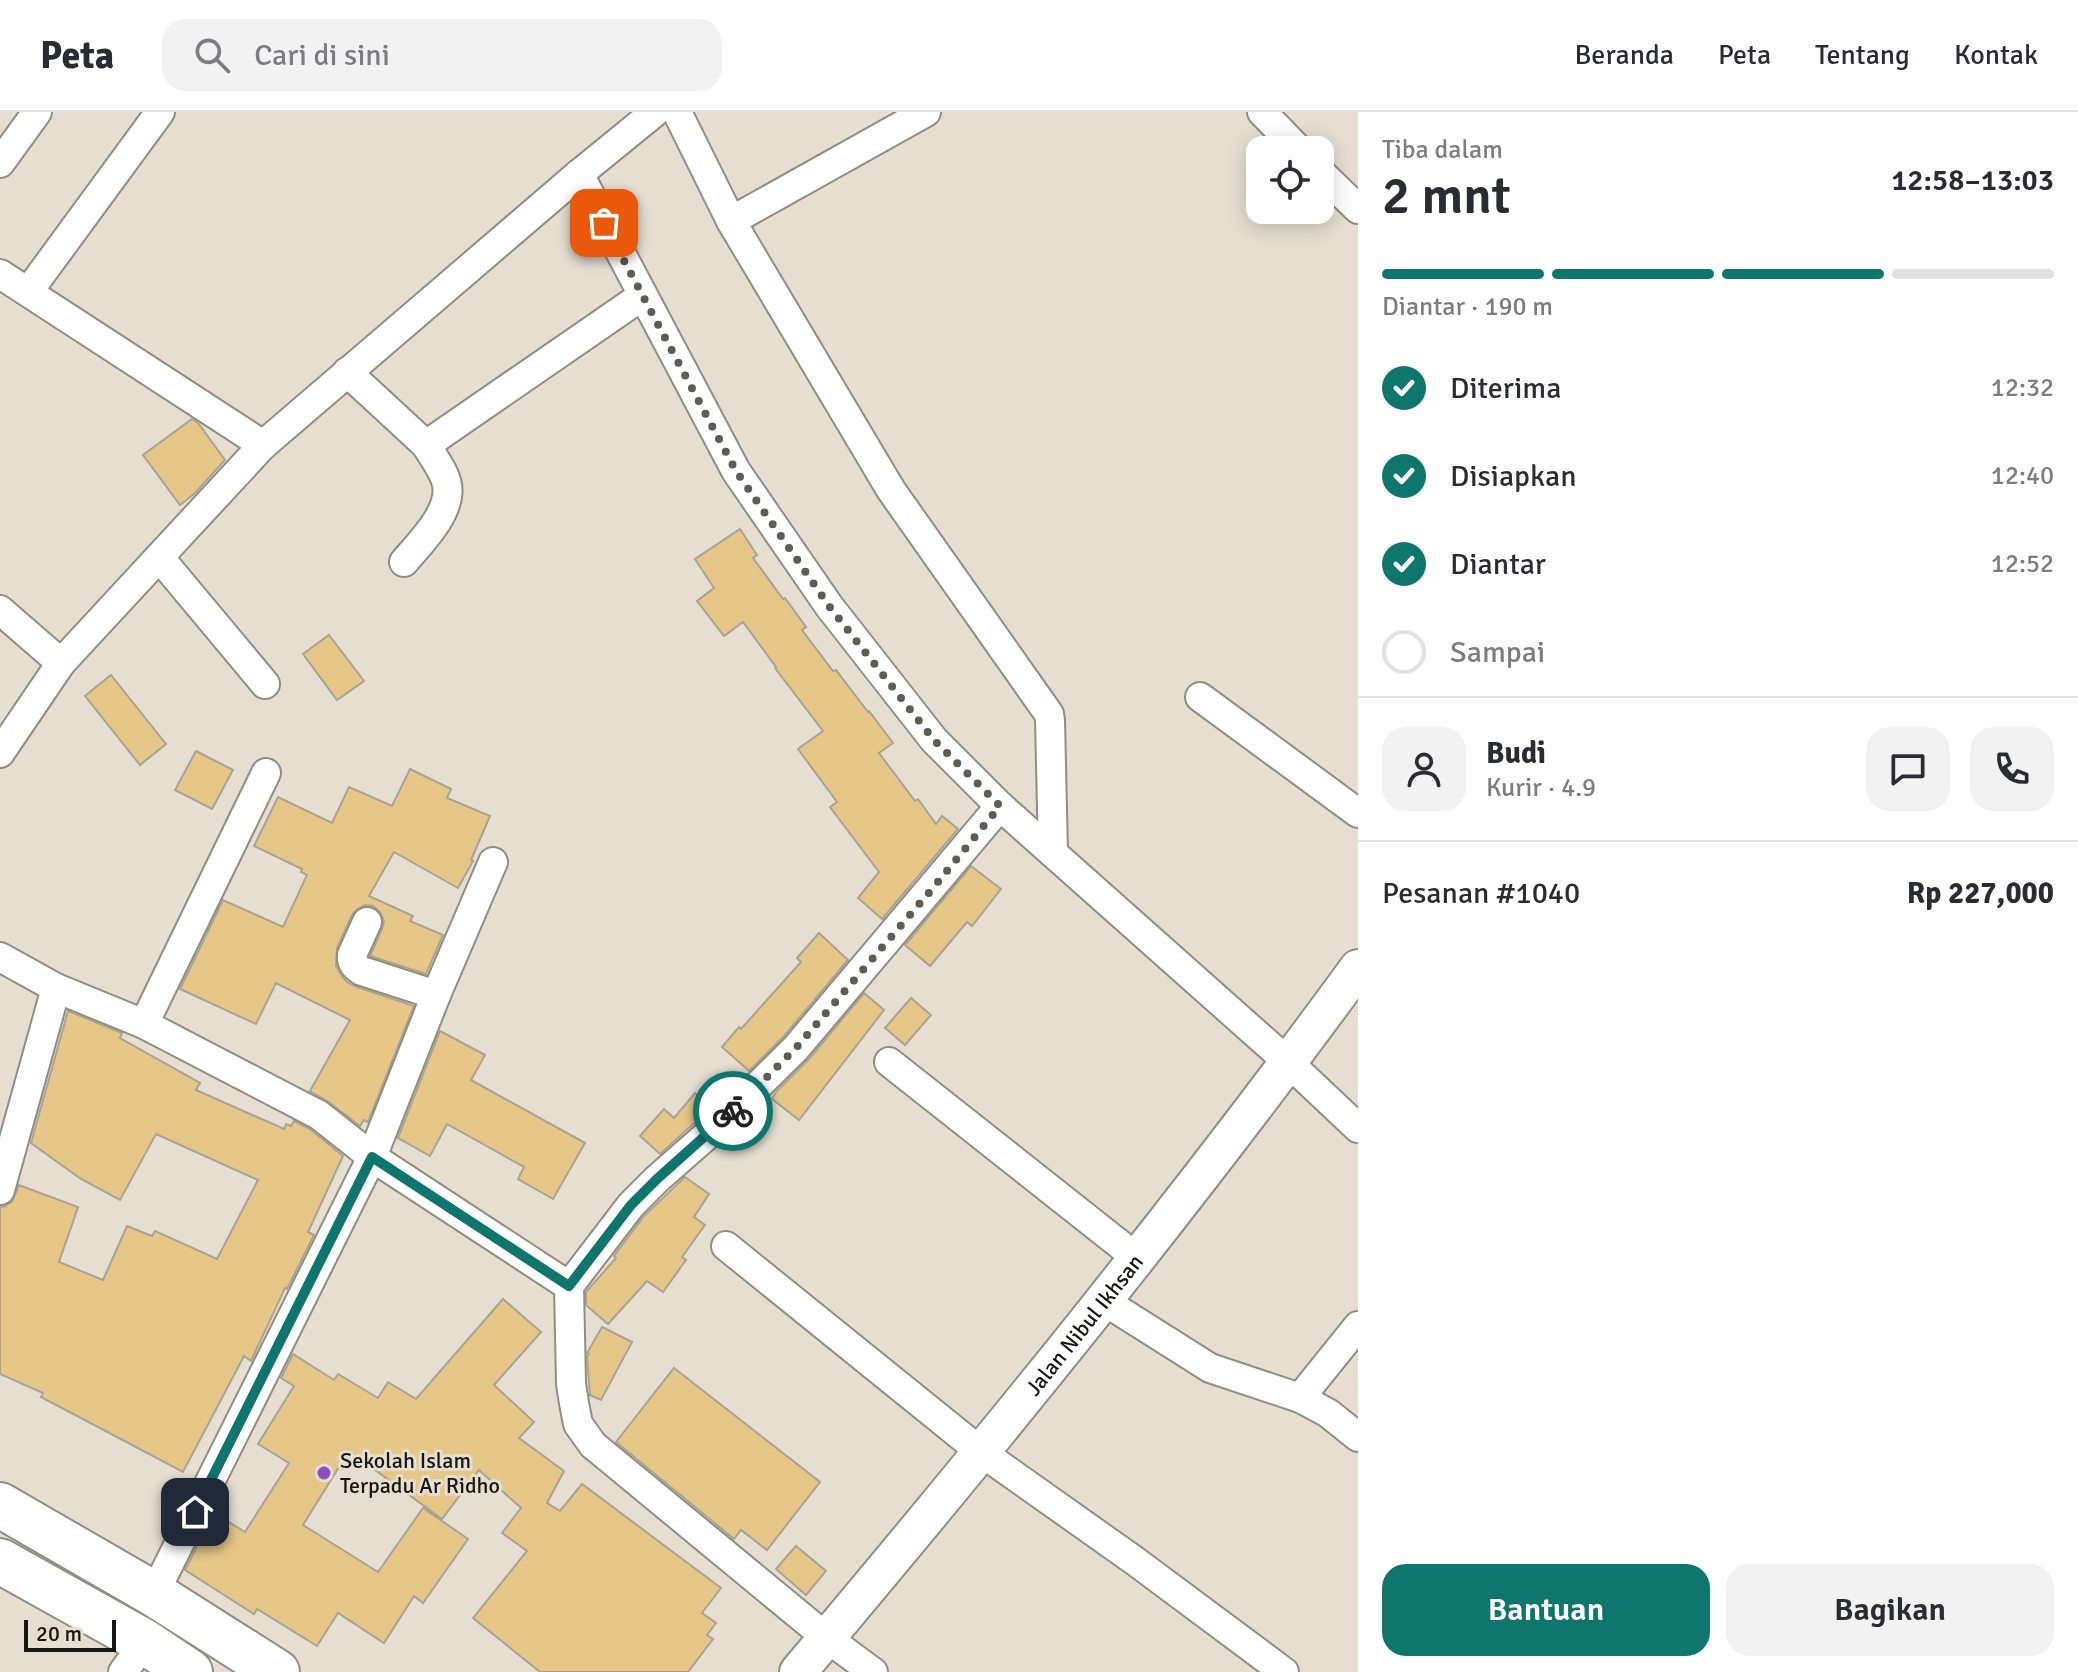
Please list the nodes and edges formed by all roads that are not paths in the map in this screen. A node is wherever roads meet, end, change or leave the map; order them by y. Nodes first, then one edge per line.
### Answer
1 (37, 112) edge
2 (160, 112) edge
3 (655, 112) edge
4 (677, 112) edge
5 (926, 112) edge
6 (1262, 112) edge
7 (1285, 136) edge
8 (0, 163) edge
9 (579, 174) junction
10 (1334, 186) edge
11 (1358, 209) edge
12 (731, 221) junction
13 (0, 274) edge
14 (28, 292) junction
15 (642, 296) junction
16 (347, 372) junction
17 (263, 445) junction
18 (426, 445) junction
19 (159, 557) junction
20 (404, 562) dead end
21 (0, 610) edge
22 (61, 663) junction
23 (265, 684) dead end
24 (1200, 697) dead end
25 (0, 753) edge
26 (266, 773) dead end
27 (1000, 806) junction
28 (1358, 813) edge
29 (1053, 853) junction
30 (493, 862) dead end
31 (367, 922) dead end
32 (0, 957) edge
33 (1358, 968) edge
34 (56, 988) junction
35 (436, 995) junction
36 (144, 1024) junction
37 (889, 1062) dead end
38 (1289, 1063) junction
39 (1358, 1128) edge
40 (372, 1157) junction
41 (0, 1190) edge
42 (726, 1246) dead end
43 (1137, 1258) junction
44 (569, 1286) junction
45 (1104, 1301) junction
46 (1358, 1326) edge
47 (1300, 1398) junction
48 (1358, 1437) edge
49 (981, 1452) junction
50 (0, 1505) edge
51 (0, 1561) edge
52 (154, 1594) junction
53 (827, 1638) junction
54 (134, 1657) edge
55 (190, 1672) edge
56 (277, 1672) edge
57 (798, 1672) edge
58 (873, 1672) edge
59 (1284, 1672) edge

1 - 8 street
2 - 14 street
3 - 9 street
4 - 12 street
5 - 12 street
6 - 7 street
9 - 15 street
9 - 16 street
10 - 11 street
12 - 29 street
13 - 14 street
14 - 17 street
15 - 18 street
15 - 27 street
16 - 17 street
16 - 18 street
17 - 19 street
18 - 20 street
19 - 22 street
19 - 23 street
21 - 22 street
22 - 25 street
24 - 28 street
26 - 36 street
27 - 29 street
27 - 44 street
29 - 38 street
30 - 35 street
31 - 35 street
32 - 34 street
33 - 38 street, Jalan Nibul Ikhsan
34 - 36 street
34 - 41 street
35 - 40 street
36 - 40 street
37 - 43 street
38 - 39 street
38 - 43 street, Jalan Nibul Ikhsan
40 - 44 street
40 - 52 street
42 - 49 street
43 - 45 street, Jalan Nibul Ikhsan
44 - 53 street
45 - 47 street
45 - 49 street, Jalan Nibul Ikhsan
46 - 47 street
47 - 48 street
49 - 53 street, Jalan Nibul Ikhsan
49 - 59 street
50 - 52 highway
51 - 54 highway
52 - 56 highway
53 - 57 street, Jalan Nibul Ikhsan
53 - 58 street
54 - 55 highway

